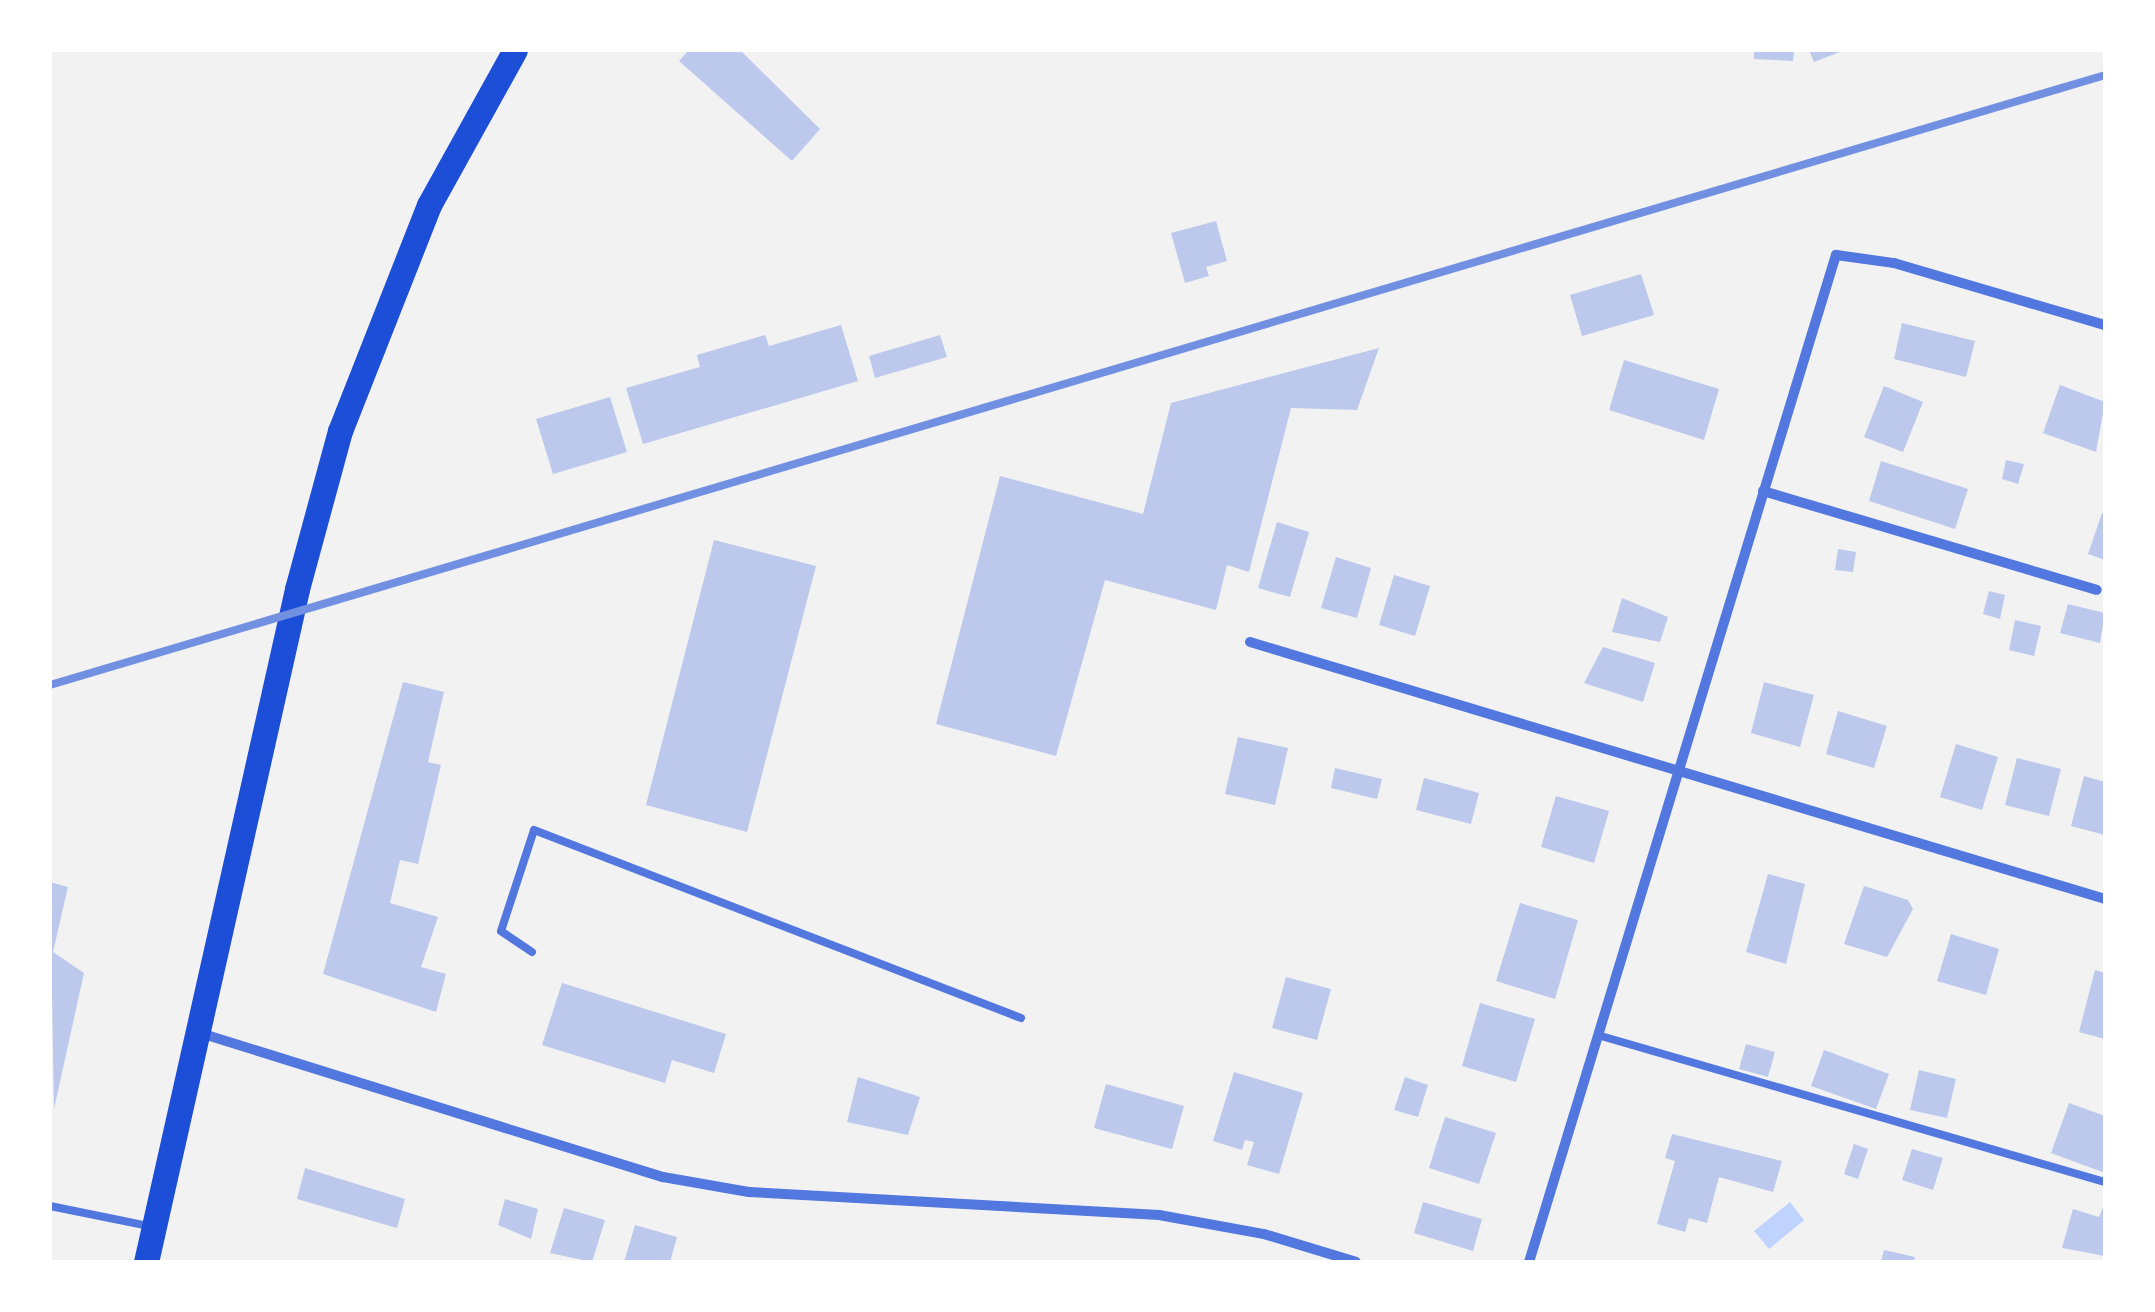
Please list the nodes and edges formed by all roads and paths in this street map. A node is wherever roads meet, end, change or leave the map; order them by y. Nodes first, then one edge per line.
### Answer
1 (515, 50) edge
2 (2105, 325) edge
3 (1763, 490) junction
4 (2097, 590) dead end
5 (1250, 642) dead end
6 (1679, 771) junction
7 (2105, 899) edge
8 (532, 952) dead end
9 (1020, 1018) dead end
10 (196, 1032) junction
11 (1601, 1036) junction
12 (2105, 1182) edge
13 (50, 1206) edge
14 (153, 1227) junction
15 (146, 1262) edge
16 (1356, 1262) edge
17 (1529, 1262) edge

1 - 10 highway
2 - 3 street
3 - 4 street
3 - 6 street
5 - 6 street
6 - 7 street
6 - 11 street
8 - 9 lane
10 - 14 highway
10 - 16 street
11 - 12 lane
11 - 17 street
13 - 14 lane
14 - 15 highway

